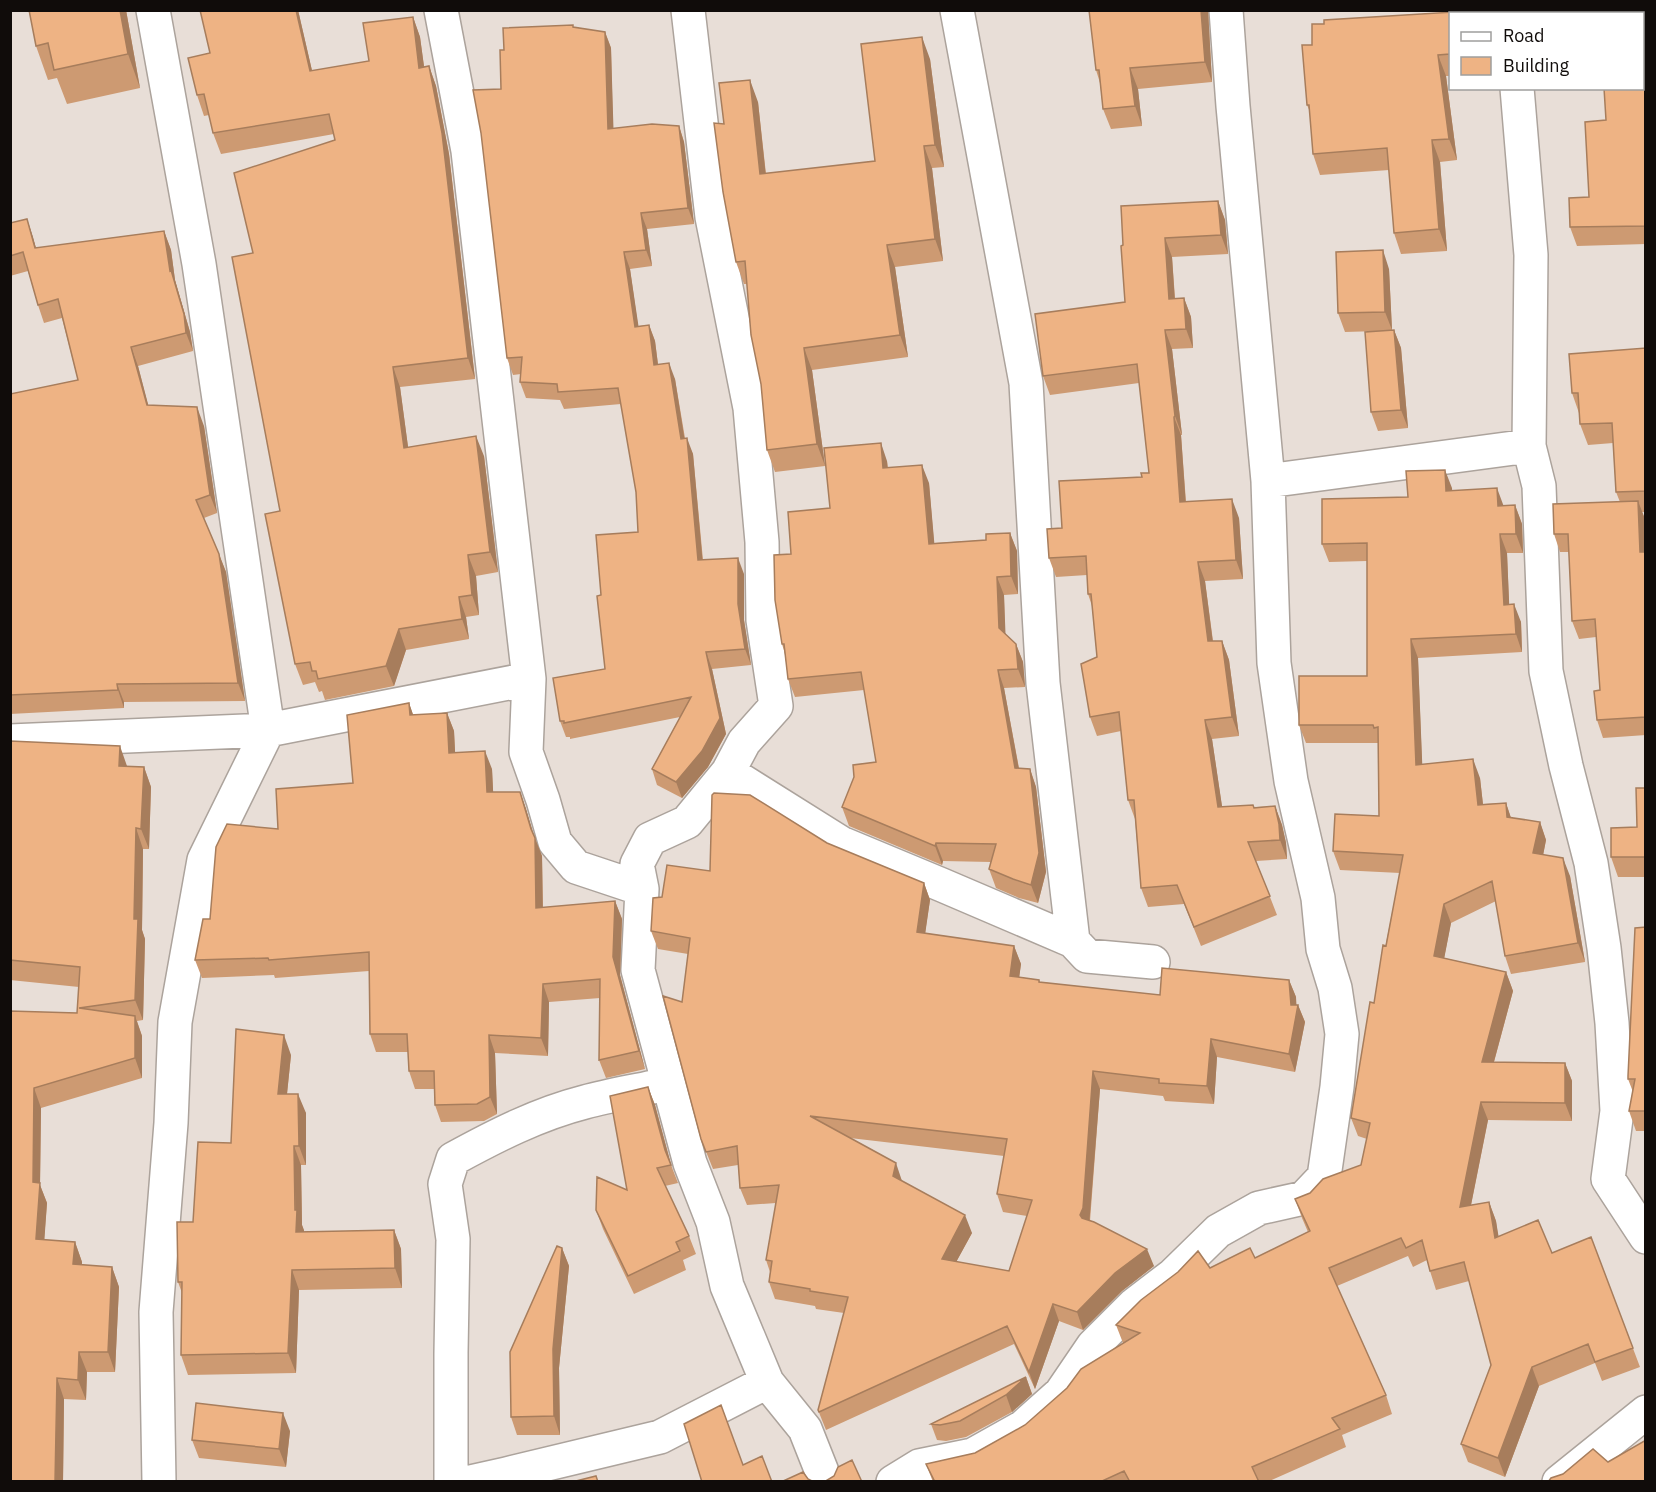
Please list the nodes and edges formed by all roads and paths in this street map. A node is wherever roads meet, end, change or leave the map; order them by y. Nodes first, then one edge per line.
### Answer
1 (153, 10) edge
2 (441, 10) edge
3 (688, 10) edge
4 (957, 10) edge
5 (1226, 10) edge
6 (1517, 90) edge
7 (1529, 446) junction
8 (1268, 481) junction
9 (530, 679) junction
10 (268, 730) junction
11 (10, 741) edge
12 (728, 772) junction
13 (642, 889) junction
14 (1073, 941) junction
15 (1153, 962) dead end
16 (669, 1083) junction
17 (1646, 1237) edge
18 (767, 1382) junction
19 (1646, 1412) edge
20 (159, 1482) edge
21 (451, 1482) edge
22 (470, 1482) edge
23 (826, 1482) edge
24 (893, 1482) edge
25 (1559, 1482) edge

1 - 10 street
2 - 9 street
3 - 12 street
4 - 14 street
5 - 8 street
6 - 7 street
7 - 8 street
7 - 17 street
8 - 24 street
9 - 10 street
9 - 13 street
10 - 11 street
10 - 20 street
12 - 13 street
12 - 14 street
13 - 16 street
14 - 15 street
16 - 18 street
16 - 21 street
18 - 22 street
18 - 23 street
19 - 25 street

